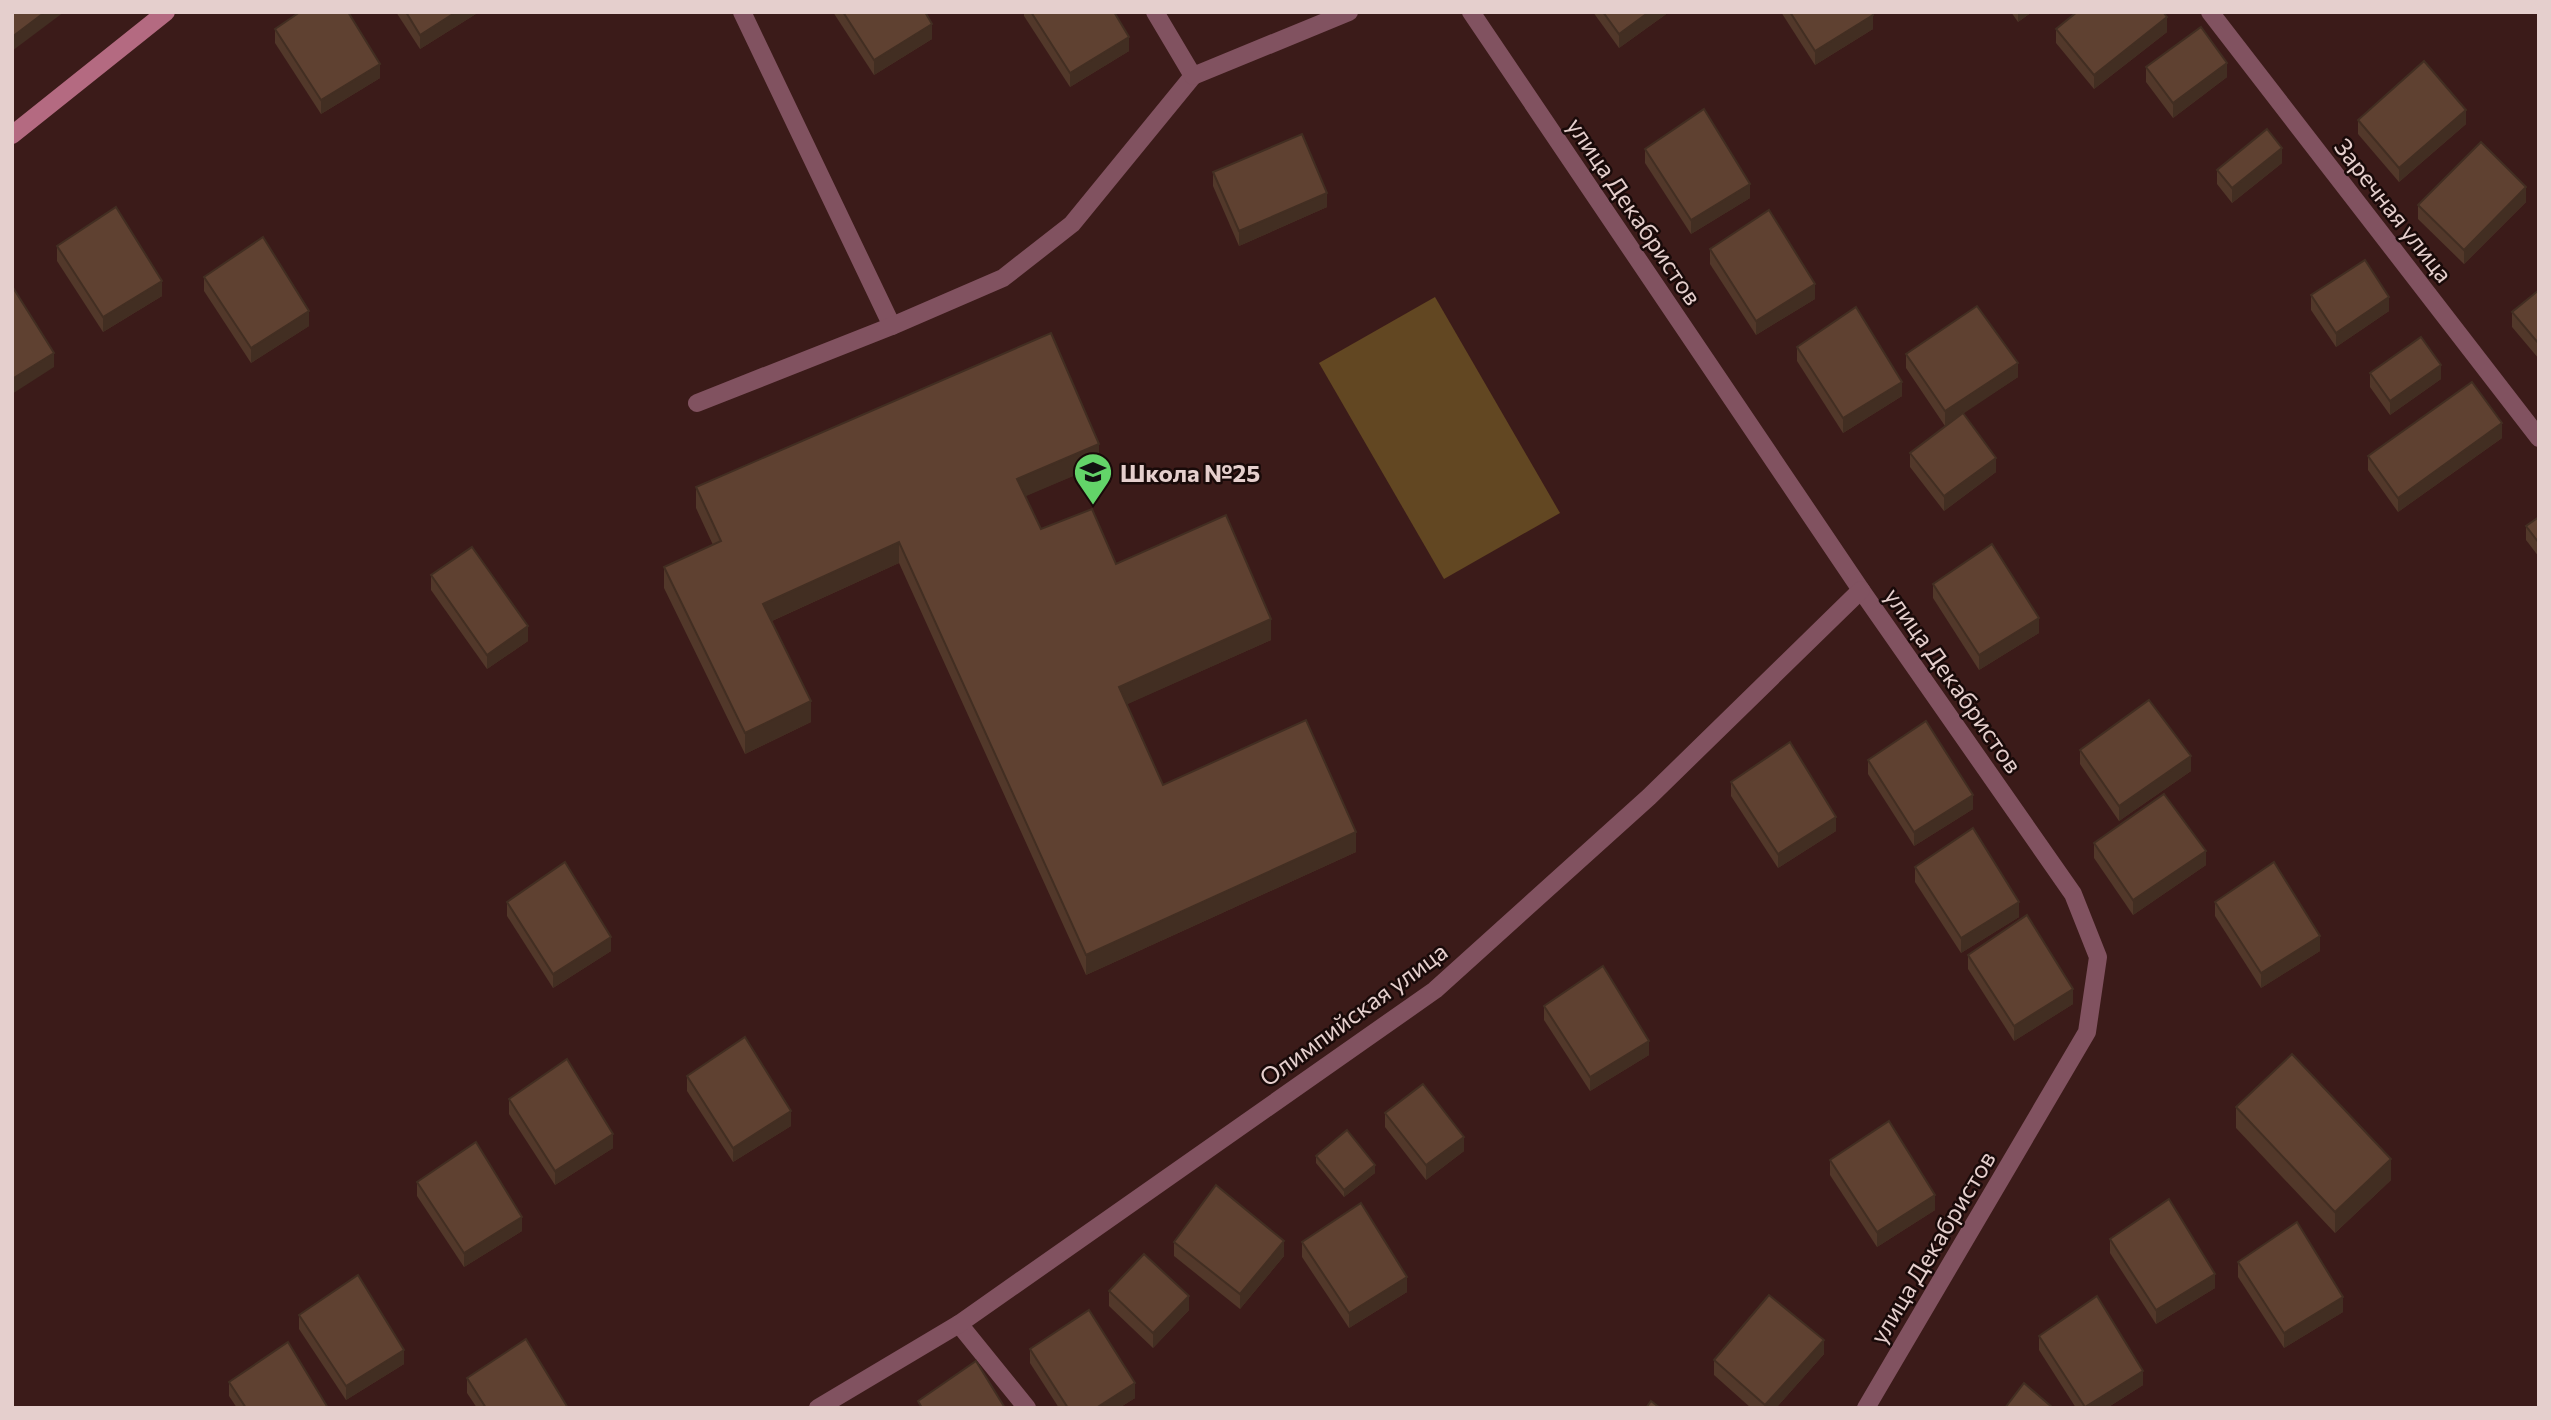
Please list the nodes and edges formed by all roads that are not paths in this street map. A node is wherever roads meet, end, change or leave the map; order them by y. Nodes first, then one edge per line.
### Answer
1 (166, 12) edge
2 (742, 12) edge
3 (1155, 12) edge
4 (1349, 12) edge
5 (1471, 12) edge
6 (2210, 12) edge
7 (1193, 76) junction
8 (12, 135) edge
9 (892, 326) junction
10 (697, 403) dead end
11 (2539, 438) edge
12 (1861, 590) junction
13 (959, 1324) junction
14 (818, 1408) edge
15 (1027, 1408) edge
16 (1866, 1408) edge

1 - 8 main road
2 - 9 street
3 - 7 street
4 - 7 street
5 - 12 street, улица Декабристов
6 - 11 street, Заречная улица
7 - 9 street
9 - 10 street
12 - 13 street, Олимпийская улица
12 - 16 street, улица Декабристов
13 - 14 street, Олимпийская улица
13 - 15 street

